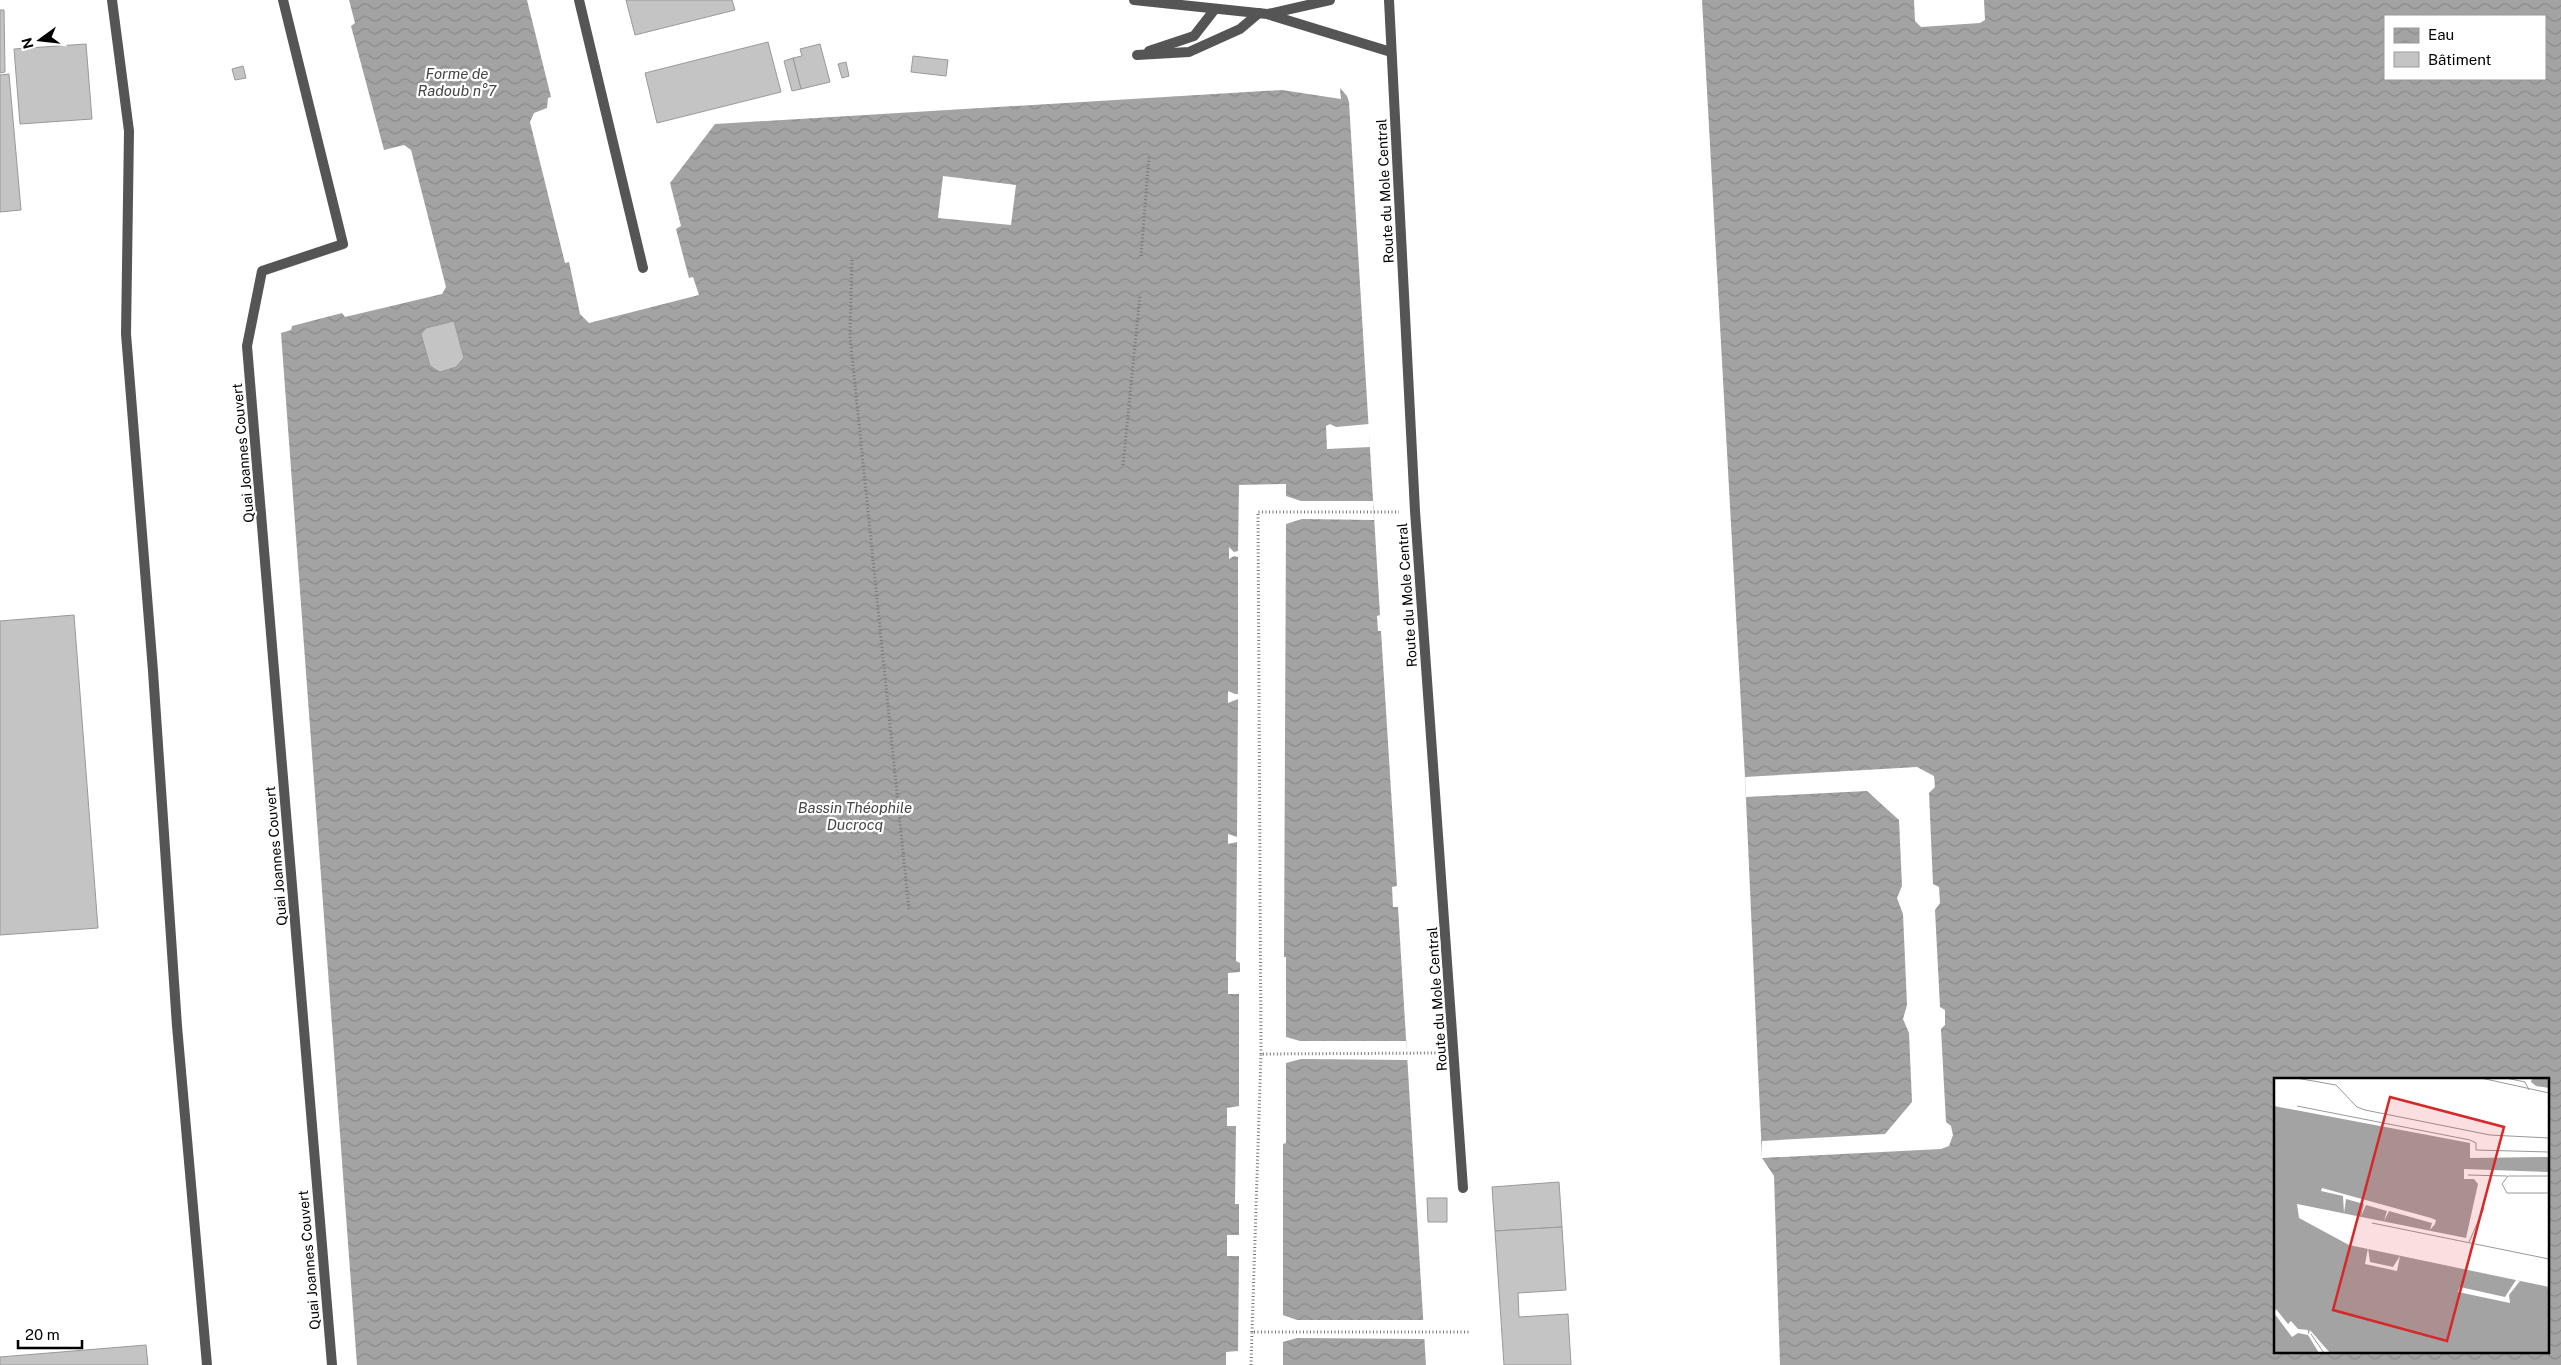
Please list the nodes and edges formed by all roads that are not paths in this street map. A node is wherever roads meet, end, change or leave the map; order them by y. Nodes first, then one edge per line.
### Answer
1 (112, 0) edge
2 (283, 0) edge
3 (579, 0) edge
4 (1134, 0) edge
5 (1330, 0) edge
6 (1389, 0) edge
7 (1215, 9) junction
8 (1263, 14) junction
9 (1391, 52) junction
10 (643, 268) dead end
11 (1463, 1188) dead end
12 (207, 1365) edge
13 (332, 1365) edge

1 - 12 lane
2 - 13 lane, Quai Joannes Couvert
3 - 10 lane
4 - 7 lane
5 - 8 lane
6 - 9 lane, Route du Mole Central
7 - 8 lane
7 - 8 lane
8 - 9 lane
9 - 11 lane, Route du Mole Central

